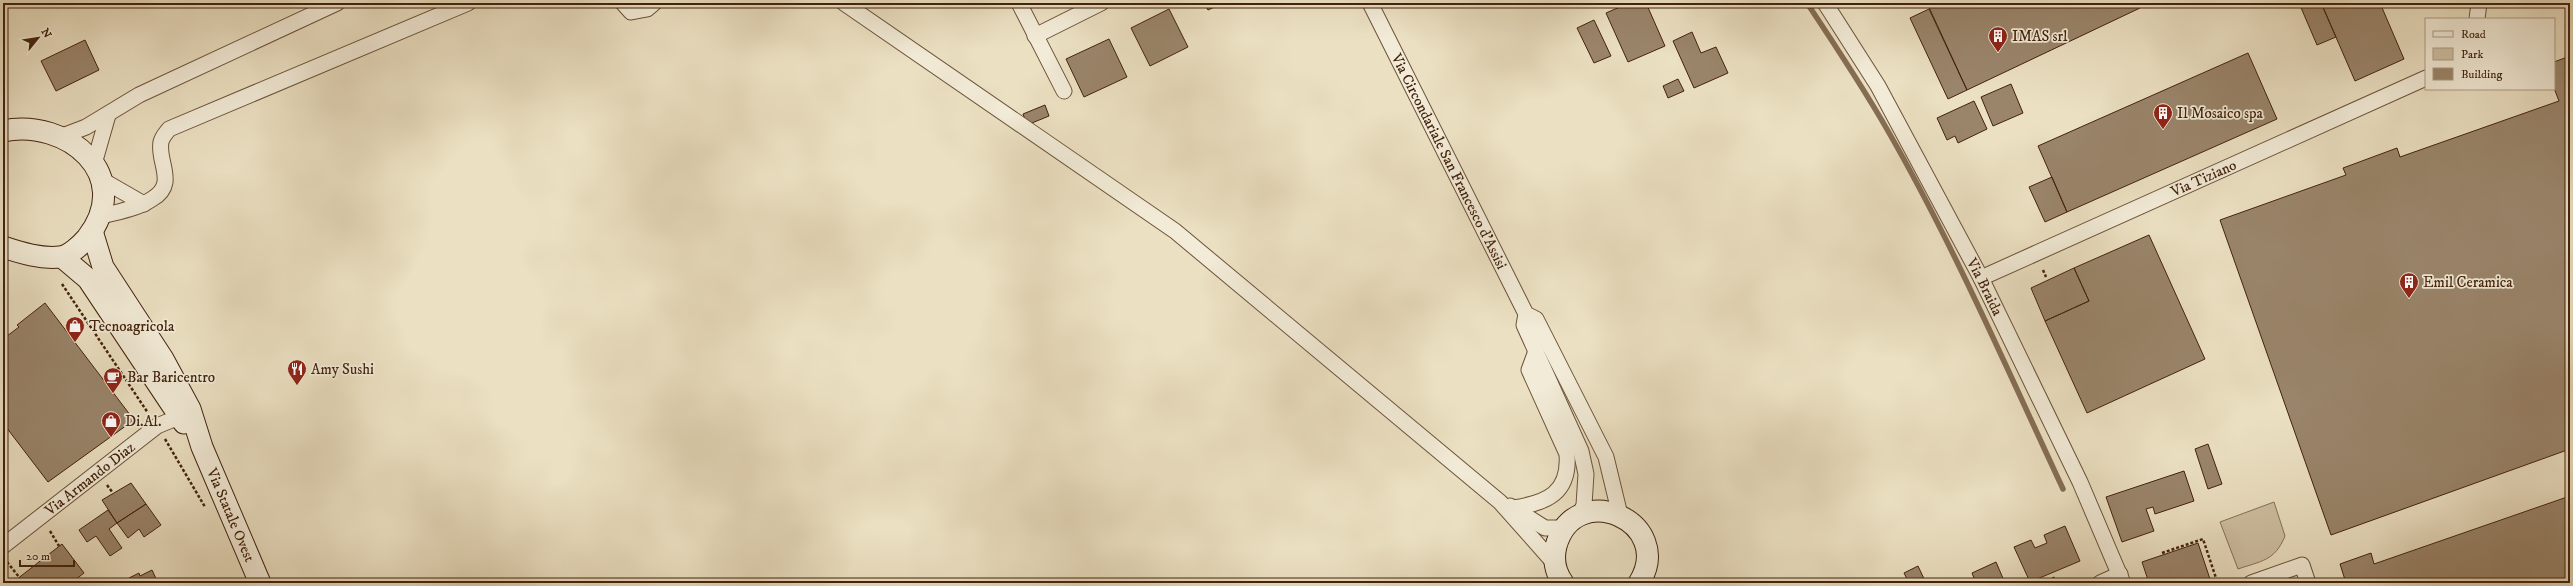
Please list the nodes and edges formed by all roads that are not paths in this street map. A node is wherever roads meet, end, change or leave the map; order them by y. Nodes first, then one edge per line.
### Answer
1 (337, 3) edge
2 (468, 3) edge
3 (623, 3) edge
4 (654, 3) edge
5 (844, 3) edge
6 (1019, 3) edge
7 (1101, 3) edge
8 (1825, 3) edge
9 (2479, 3) edge
10 (1372, 6) edge
11 (2477, 18) edge
12 (1035, 36) junction
13 (2425, 78) edge
14 (1064, 91) dead end
15 (108, 115) junction
16 (5, 128) edge
17 (60, 137) junction
18 (99, 172) junction
19 (144, 204) junction
20 (96, 224) junction
21 (8, 253) edge
22 (62, 257) junction
23 (1981, 278) junction
24 (1526, 314) junction
25 (1536, 351) junction
26 (179, 417) junction
27 (202, 448) junction
28 (1506, 505) junction
29 (1620, 515) junction
30 (1572, 522) junction
31 (3, 552) edge
32 (1560, 577) edge
33 (1644, 579) edge
34 (2122, 579) edge
35 (260, 583) edge
36 (2100, 583) edge
37 (2251, 583) edge
38 (2308, 583) edge

1 - 15 street
2 - 19 street
3 - 4 street
5 - 28 street
6 - 12 street
7 - 12 street
8 - 23 street, Via Braida
9 - 11 street
10 - 24 street, Via Circondariale San Francesco d'Assisi
12 - 14 street
13 - 23 street, Via Tiziano
15 - 17 street
15 - 18 street
16 - 17 street
17 - 18 street
18 - 19 street
18 - 20 street
19 - 20 street
20 - 22 street
20 - 27 street, Via Statale Ovest
21 - 22 street
22 - 26 street, Via Statale Ovest
23 - 34 street, Via Braida
24 - 25 street, Via Circondariale San Francesco d'Assisi
24 - 29 street, Via Circondariale San Francesco d'Assisi
25 - 28 street
25 - 30 street, Via Circondariale San Francesco d'Assisi
26 - 27 street, Via Statale Ovest
26 - 31 street, Via Armando Diaz
27 - 35 street, Via Statale Ovest
28 - 30 street
28 - 32 street
29 - 30 street
29 - 33 street
30 - 32 street, Via Circondariale San Francesco d'Assisi
34 - 36 street
37 - 38 street

